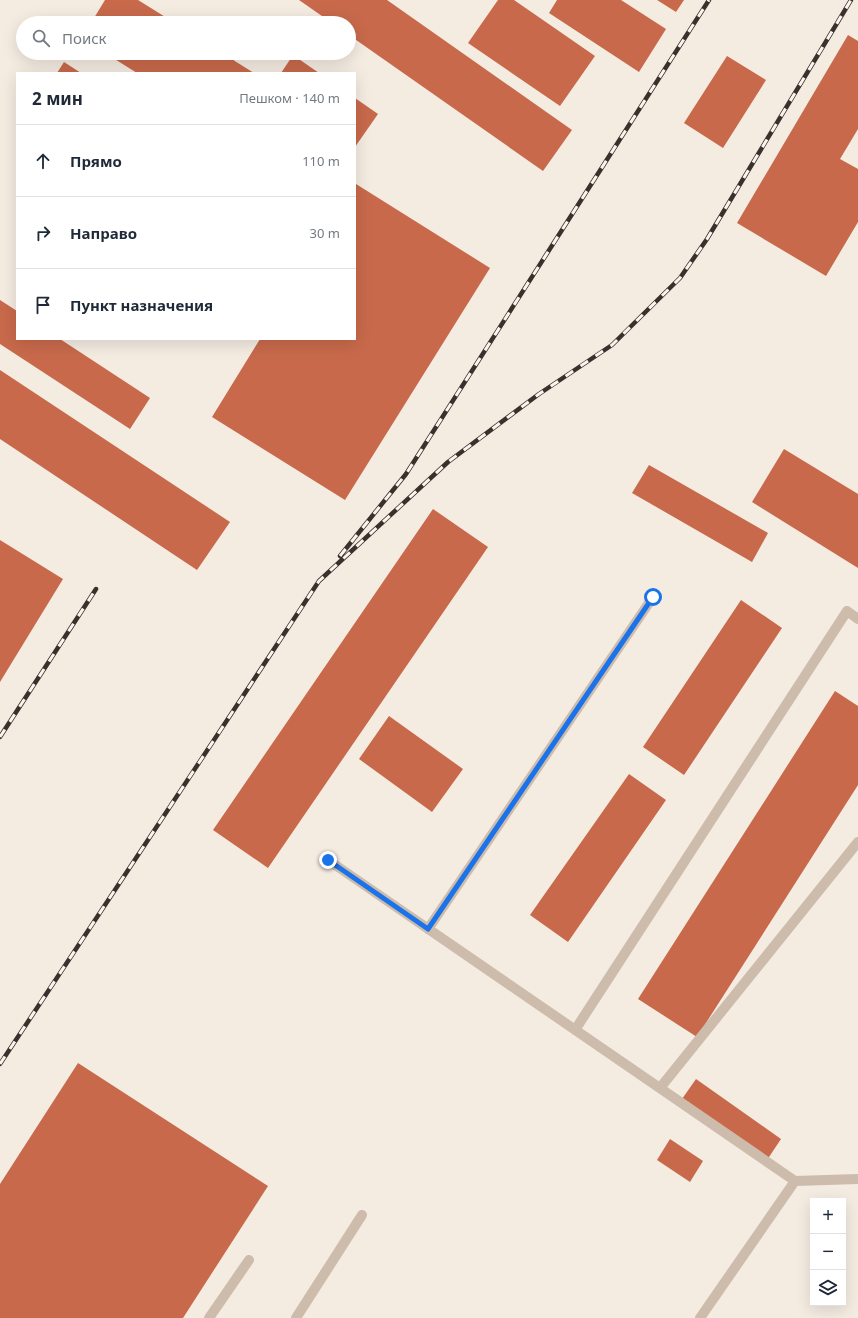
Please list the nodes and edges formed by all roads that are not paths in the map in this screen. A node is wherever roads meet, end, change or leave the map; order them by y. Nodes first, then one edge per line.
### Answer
1 (653, 597) dead end
2 (858, 619) edge
3 (858, 842) edge
4 (328, 860) dead end
5 (428, 929) junction
6 (575, 1030) junction
7 (660, 1088) junction
8 (858, 1179) edge
9 (795, 1181) junction
10 (362, 1215) dead end
11 (249, 1260) dead end
12 (209, 1318) edge
13 (296, 1318) edge
14 (700, 1318) edge

1 - 5 lane
2 - 6 lane
3 - 7 lane
4 - 5 lane
5 - 6 lane
6 - 7 lane
7 - 9 lane
8 - 9 lane
9 - 14 lane
10 - 13 lane
11 - 12 lane

